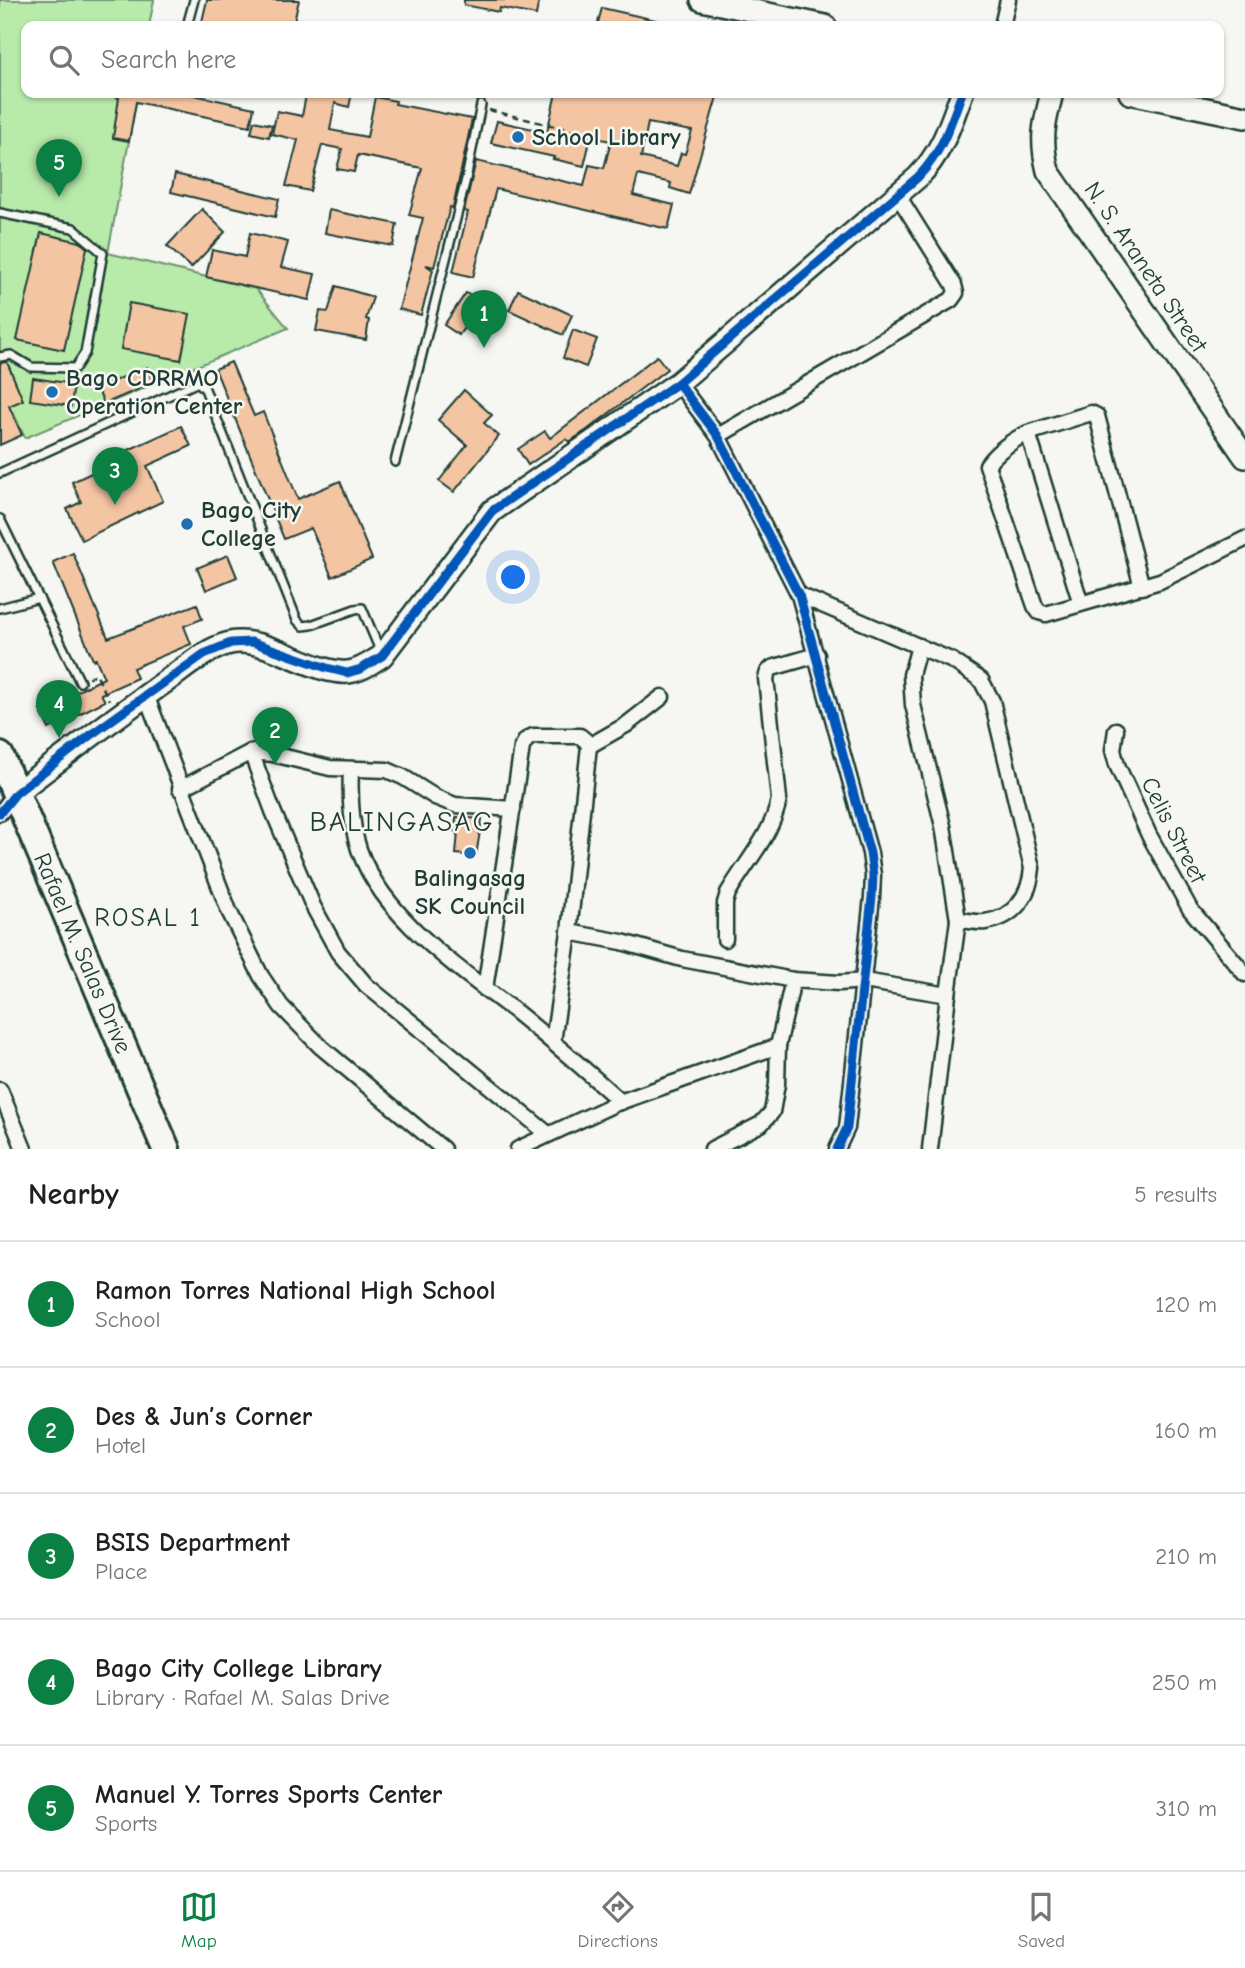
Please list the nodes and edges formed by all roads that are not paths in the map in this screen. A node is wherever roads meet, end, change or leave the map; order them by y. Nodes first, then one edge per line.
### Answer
1 (194, 0) edge
2 (702, 0) edge
3 (1008, 0) edge
4 (188, 21) edge
5 (801, 21) edge
6 (1003, 21) edge
7 (960, 98) edge
8 (1051, 98) edge
9 (1160, 98) edge
10 (480, 107) road end
11 (1244, 112) edge
12 (897, 194) junction
13 (0, 214) edge
14 (0, 357) edge
15 (678, 383) junction
16 (1028, 433) junction
17 (718, 436) junction
18 (1245, 457) edge
19 (395, 461) dead end
20 (0, 473) edge
21 (0, 519) edge
22 (1245, 539) edge
23 (1142, 586) junction
24 (799, 595) junction
25 (39, 598) junction
26 (1081, 604) junction
27 (0, 608) edge
28 (919, 646) junction
29 (817, 655) junction
30 (382, 656) junction
31 (80, 682) road end
32 (146, 695) junction
33 (662, 697) dead end
34 (1116, 730) dead end
35 (589, 746) junction
36 (251, 752) junction
37 (0, 756) edge
38 (351, 770) junction
39 (180, 789) junction
40 (8, 803) edge
41 (513, 809) junction
42 (958, 920) junction
43 (569, 932) junction
44 (725, 939) dead end
45 (1245, 974) edge
46 (793, 980) junction
47 (864, 981) junction
48 (485, 989) junction
49 (948, 996) junction
50 (553, 1042) junction
51 (778, 1046) junction
52 (0, 1090) edge
53 (621, 1102) junction
54 (548, 1134) junction
55 (24, 1149) edge
56 (166, 1149) edge
57 (443, 1149) edge
58 (518, 1149) edge
59 (712, 1149) edge
60 (837, 1149) edge
61 (930, 1149) edge

1 - 4 lane
2 - 5 street
3 - 6 street
7 - 12 street
8 - 18 street, N. S. Araneta Street
9 - 11 street
10 - 19 lane
12 - 15 street
12 - 17 street
13 - 14 lane
15 - 17 street
15 - 30 street
16 - 23 street
16 - 26 street
16 - 26 street
17 - 24 street
20 - 30 lane
21 - 25 lane
22 - 23 street
23 - 26 street
24 - 28 street
24 - 29 street
25 - 27 lane
25 - 31 lane
28 - 42 street
28 - 42 street
29 - 44 street
29 - 47 street
30 - 32 street
32 - 39 street
32 - 40 street
33 - 35 street
34 - 45 street, Celis Street
35 - 41 street
35 - 43 street
36 - 38 street
36 - 39 street
36 - 54 street
37 - 40 highway, Rafael M. Salas Drive
38 - 41 street
38 - 48 street
39 - 57 street
40 - 56 highway, Rafael M. Salas Drive
41 - 48 street
42 - 49 street
43 - 46 street
43 - 50 street
46 - 47 street
46 - 51 street
47 - 49 street
47 - 60 street
48 - 50 street
49 - 61 street
50 - 53 street
51 - 53 street
51 - 59 street
52 - 55 street
53 - 54 street
54 - 58 street

